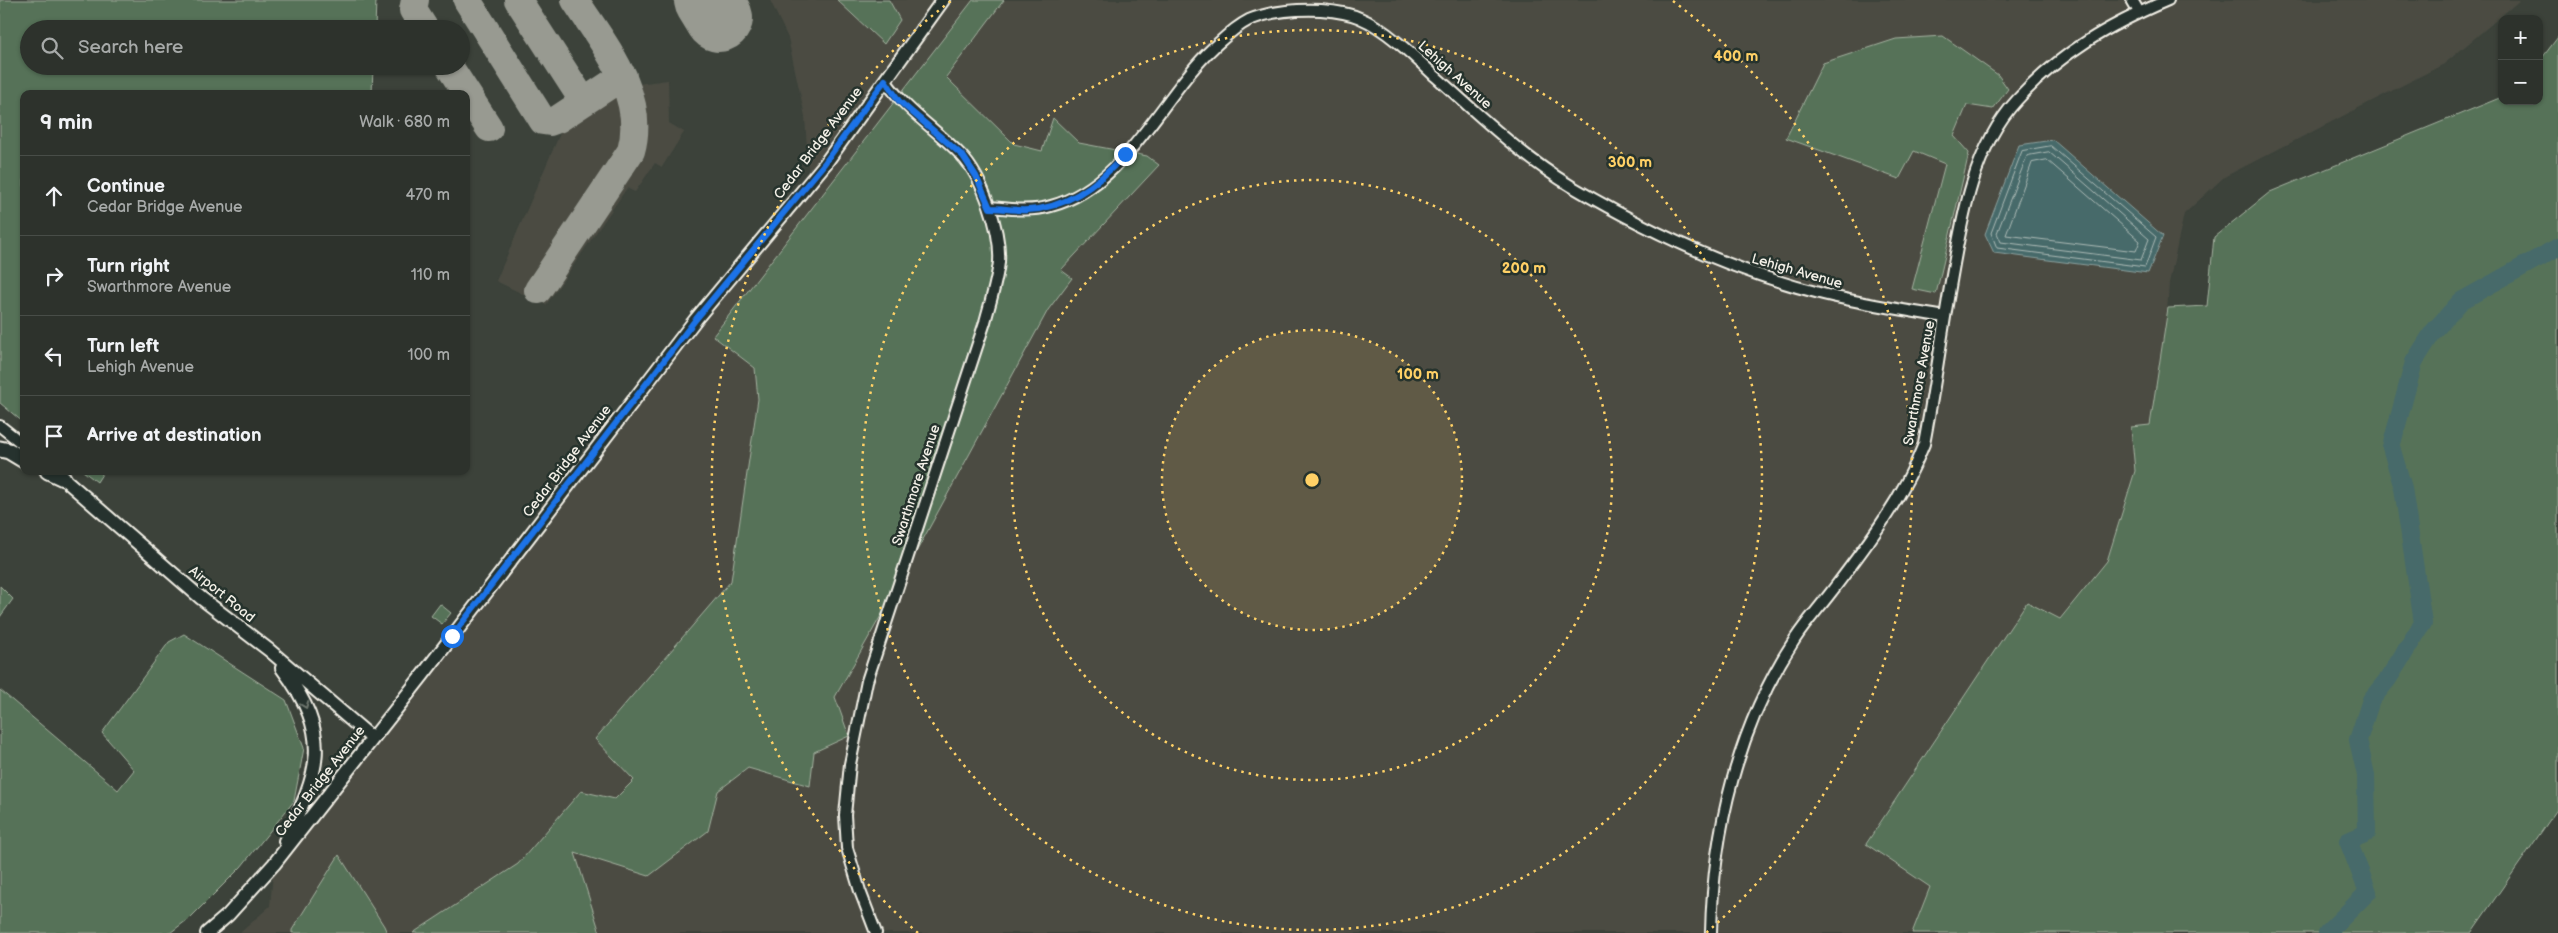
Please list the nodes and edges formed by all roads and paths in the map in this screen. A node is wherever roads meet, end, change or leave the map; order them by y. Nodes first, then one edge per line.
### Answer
1 (943, 0) edge
2 (2132, 0) edge
3 (2168, 0) edge
4 (2139, 12) junction
5 (885, 80) junction
6 (990, 208) junction
7 (1944, 317) junction
8 (0, 426) edge
9 (20, 443) edge
10 (0, 450) edge
11 (20, 458) edge
12 (59, 475) edge
13 (269, 650) junction
14 (372, 738) junction
15 (274, 864) junction
16 (207, 933) edge
17 (876, 933) edge
18 (1711, 933) edge

1 - 5 main road, Cedar Bridge Avenue
2 - 4 street
3 - 4 street, Swarthmore Avenue
4 - 7 street, Swarthmore Avenue
5 - 6 street, Swarthmore Avenue
5 - 14 main road, Cedar Bridge Avenue
6 - 7 street, Lehigh Avenue
6 - 17 street, Swarthmore Avenue
7 - 18 street, Swarthmore Avenue
8 - 9 street
10 - 11 highway
12 - 13 main road, Airport Road
13 - 14 main road, Airport Road
13 -> 15 main road
14 - 15 main road, Cedar Bridge Avenue
15 - 16 main road, Cedar Bridge Avenue

